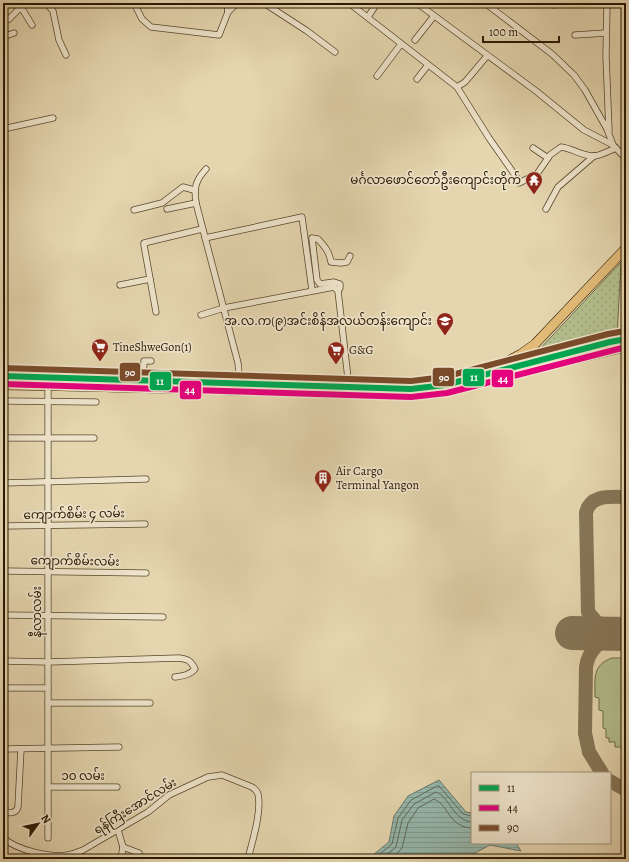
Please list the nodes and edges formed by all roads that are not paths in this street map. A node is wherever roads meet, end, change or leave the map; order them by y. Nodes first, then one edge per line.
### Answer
1 (46, 3) edge
2 (134, 3) edge
3 (227, 3) edge
4 (237, 3) edge
5 (264, 3) edge
6 (350, 3) edge
7 (377, 3) edge
8 (417, 3) edge
9 (485, 3) edge
10 (552, 3) edge
11 (564, 3) edge
12 (607, 3) edge
13 (23, 5) edge
14 (228, 12) junction
15 (434, 16) junction
16 (3, 17) edge
17 (368, 17) junction
18 (32, 25) dead end
19 (14, 33) dead end
20 (606, 34) junction
21 (575, 35) dead end
22 (3, 37) edge
23 (415, 40) dead end
24 (401, 44) junction
25 (335, 52) dead end
26 (66, 55) dead end
27 (487, 56) junction
28 (428, 65) junction
29 (377, 76) dead end
30 (417, 79) dead end
31 (457, 87) junction
32 (53, 118) dead end
33 (3, 129) edge
34 (609, 134) junction
35 (614, 147) junction
36 (533, 148) dead end
37 (594, 156) junction
38 (548, 158) junction
39 (626, 159) edge
40 (206, 169) dead end
41 (194, 190) junction
42 (196, 203) junction
43 (167, 209) dead end
44 (546, 209) dead end
45 (134, 210) dead end
46 (202, 229) junction
47 (205, 238) junction
48 (626, 248) edge
49 (350, 256) dead end
50 (150, 279) junction
51 (120, 285) dead end
52 (312, 290) junction
53 (338, 291) junction
54 (224, 308) junction
55 (156, 312) dead end
56 (201, 315) dead end
57 (626, 339) edge
58 (626, 347) edge
59 (150, 361) dead end
60 (3, 376) edge
61 (477, 377) junction
62 (142, 379) junction
63 (240, 384) junction
64 (3, 385) edge
65 (48, 386) junction
66 (349, 387) junction
67 (3, 401) edge
68 (48, 401) junction
69 (96, 402) dead end
70 (3, 438) edge
71 (48, 438) junction
72 (94, 438) dead end
73 (146, 480) dead end
74 (48, 482) junction
75 (3, 483) edge
76 (145, 524) dead end
77 (3, 526) edge
78 (48, 526) junction
79 (3, 571) edge
80 (48, 571) junction
81 (146, 573) dead end
82 (3, 615) edge
83 (48, 616) junction
84 (163, 618) dead end
85 (3, 662) edge
86 (48, 662) junction
87 (175, 677) dead end
88 (3, 688) edge
89 (48, 688) junction
90 (48, 703) junction
91 (150, 703) dead end
92 (119, 747) dead end
93 (48, 748) junction
94 (3, 749) edge
95 (21, 749) junction
96 (48, 787) junction
97 (117, 787) dead end
98 (3, 810) edge
99 (118, 830) junction
100 (3, 838) edge
101 (48, 838) dead end
102 (123, 847) junction
103 (139, 853) dead end
104 (45, 856) edge
105 (121, 859) edge
106 (248, 859) edge

1 - 26 street
2 - 14 street
3 - 14 street
4 - 14 street
5 - 25 street
6 - 17 street
7 - 17 street
8 - 15 street
9 - 34 street
10 - 11 street
12 - 20 street
13 - 16 street
13 - 18 street
15 - 23 street
15 - 27 street
17 - 24 street
19 - 22 street
20 - 21 street
20 - 34 street
24 - 28 street
24 - 29 street
27 - 31 street
27 - 35 street
28 - 30 street
28 - 31 street
31 - 38 street
32 - 33 street
34 - 35 street
35 - 37 street
35 - 39 street
36 - 38 street
37 - 38 street
37 - 44 street
40 - 41 street
41 - 42 street
41 - 45 street
42 - 43 street
42 - 46 street
46 - 47 street
46 - 50 street
47 - 52 street
47 - 54 street
48 - 61 highway
49 - 53 street
50 - 51 street
50 - 55 street
52 - 53 street
52 - 54 street
53 - 66 street
54 - 56 street
54 - 63 street
57 - 61 highway
58 - 65 highway
59 - 62 street
60 - 62 highway
61 - 66 highway
62 - 63 highway
63 - 66 highway
64 - 65 highway
65 - 68 street, နီလာလမ်း
67 - 68 street
68 - 69 street
68 - 71 street, နီလာလမ်း
70 - 71 street
71 - 72 street
71 - 74 street, နီလာလမ်း
73 - 74 street
74 - 75 street
74 - 78 street, နီလာလမ်း
76 - 78 street, ကျောက်စိမ်း ၄ လမ်း
77 - 78 street, ကျောက်စိမ်း ၄ လမ်း
78 - 80 street, နီလာလမ်း
79 - 80 street, ကျောက်စိမ်းလမ်း
80 - 81 street, ကျောက်စိမ်းလမ်း
80 - 83 street, နီလာလမ်း
82 - 83 street
83 - 84 street
83 - 86 street, နီလာလမ်း
85 - 86 street
86 - 87 street
86 - 89 street, နီလာလမ်း
88 - 89 street
89 - 90 street, နီလာလမ်း
90 - 91 street
90 - 93 street, နီလာလမ်း
92 - 93 street
93 - 95 street
93 - 96 street, နီလာလမ်း
94 - 95 street
95 - 98 street
96 - 97 street, ၁၀ လမ်း
96 - 101 street, နီလာလမ်း
99 - 102 street
99 - 104 street, ရန်ကြီးအောင်လမ်း
99 - 106 street, ရန်ကြီးအောင်လမ်း
100 - 104 street, ရန်ကြီးအောင်လမ်း
102 - 103 street
102 - 105 street

